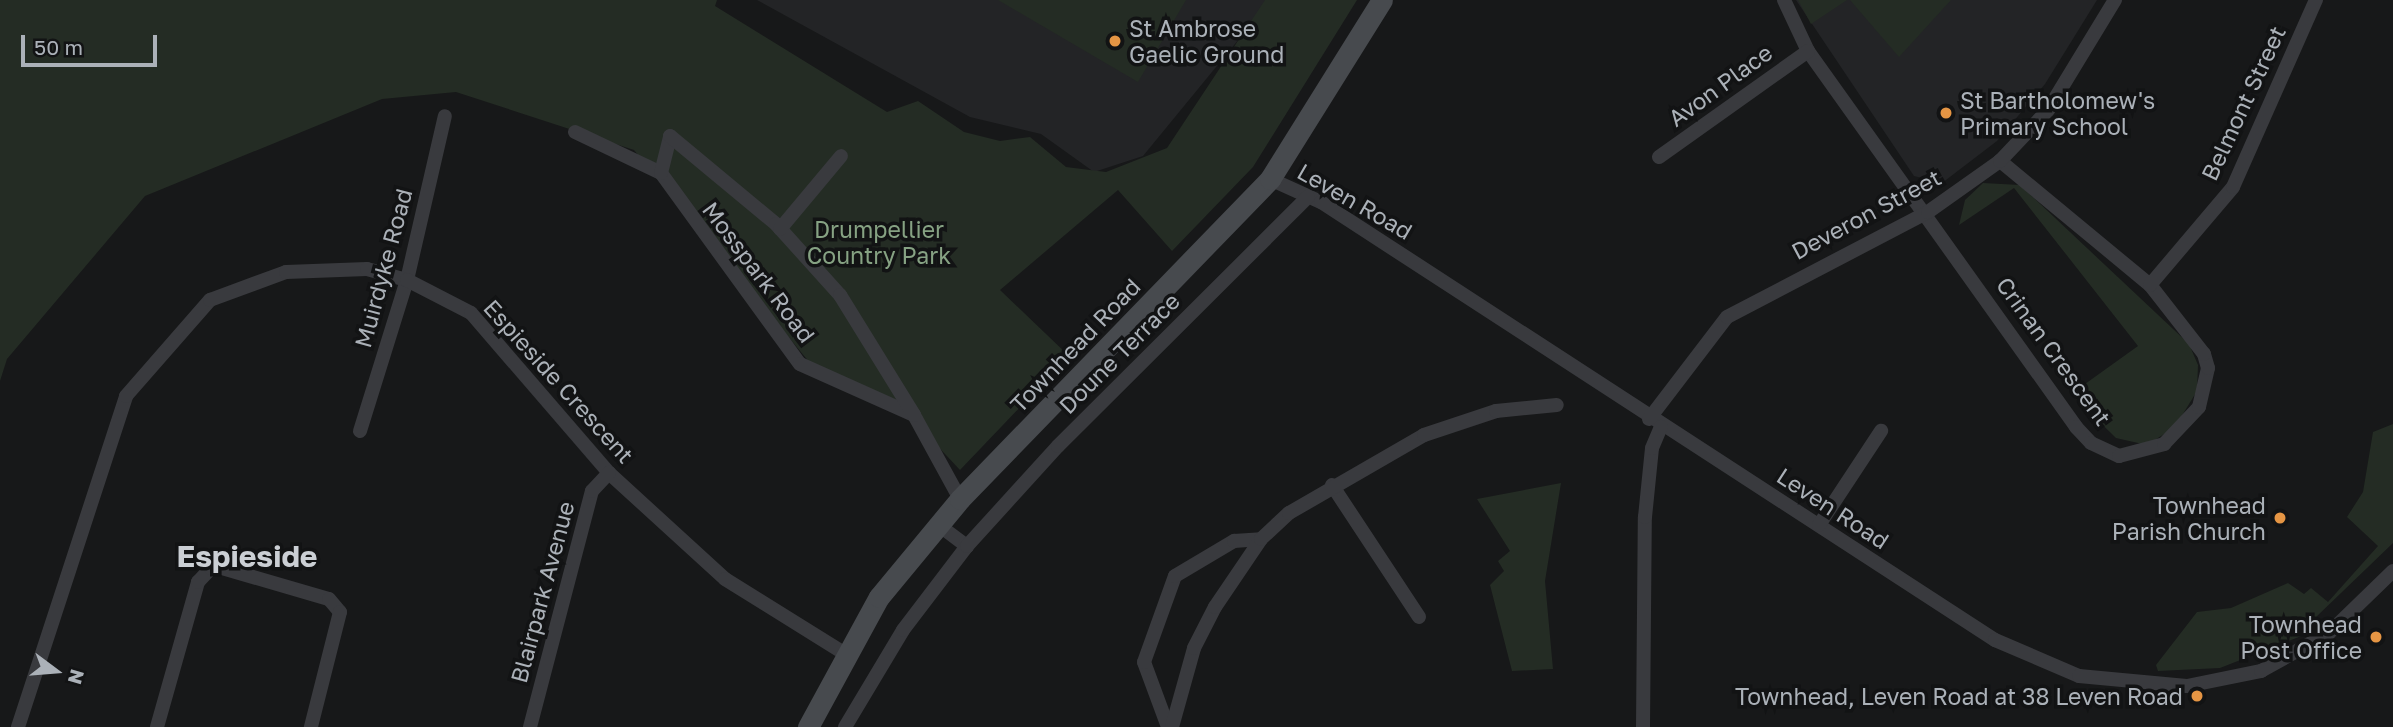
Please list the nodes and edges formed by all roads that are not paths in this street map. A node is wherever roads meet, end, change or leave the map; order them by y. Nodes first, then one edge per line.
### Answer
1 (1381, 0) edge
2 (1784, 0) edge
3 (2115, 0) edge
4 (2316, 0) edge
5 (1808, 51) junction
6 (445, 116) dead end
7 (575, 132) dead end
8 (841, 156) dead end
9 (1659, 157) dead end
10 (2000, 160) junction
11 (661, 173) junction
12 (1270, 179) junction
13 (1308, 197) junction
14 (1928, 212) junction
15 (780, 229) junction
16 (407, 280) junction
17 (2150, 285) junction
18 (1557, 405) dead end
19 (914, 415) junction
20 (1655, 423) junction
21 (360, 431) dead end
22 (1881, 431) dead end
23 (609, 473) junction
24 (1332, 485) junction
25 (960, 499) junction
26 (1819, 525) junction
27 (940, 526) junction
28 (1261, 539) junction
29 (967, 547) junction
30 (2393, 571) edge
31 (1419, 617) dead end
32 (844, 653) junction
33 (18, 727) edge
34 (157, 727) edge
35 (310, 727) edge
36 (530, 727) edge
37 (808, 727) edge
38 (845, 727) edge
39 (1170, 727) edge
40 (1643, 727) edge

1 - 12 street, Townhead Road
2 - 5 street, Crinan Crescent
3 - 10 street, Deveron Street
4 - 17 street, Belmont Street
5 - 9 street, Avon Place
5 - 14 street, Crinan Crescent
6 - 16 street, Muirdyke Road
7 - 11 street, Mosspark Road
8 - 15 street
10 - 14 street, Deveron Street
10 - 17 street, Crinan Crescent
11 - 15 street, Mosspark Road
11 - 19 street, Mosspark Road
12 - 13 street, Leven Road
12 - 25 street, Townhead Road
13 - 20 street, Leven Road
13 - 29 street, Doune Terrace
14 - 17 street, Crinan Crescent
14 - 20 street, Deveron Street
15 - 19 street, Mosspark Road
16 - 21 street, Muirdyke Road
16 - 23 street, Espieside Crescent
16 - 33 street, Espieside Crescent
18 - 24 street
19 - 25 street, Mosspark Road
20 - 26 street, Leven Road
20 - 40 street, Deveron Street
22 - 26 street
23 - 32 street, Espieside Crescent
23 - 36 street, Blairpark Avenue
24 - 28 street
24 - 31 street
25 - 27 street, Townhead Road
26 - 30 street, Leven Road
27 - 29 street
27 - 32 street, Townhead Road
28 - 39 street
28 - 39 street
29 - 38 street, Doune Terrace
32 - 37 street, Townhead Road
34 - 35 street

